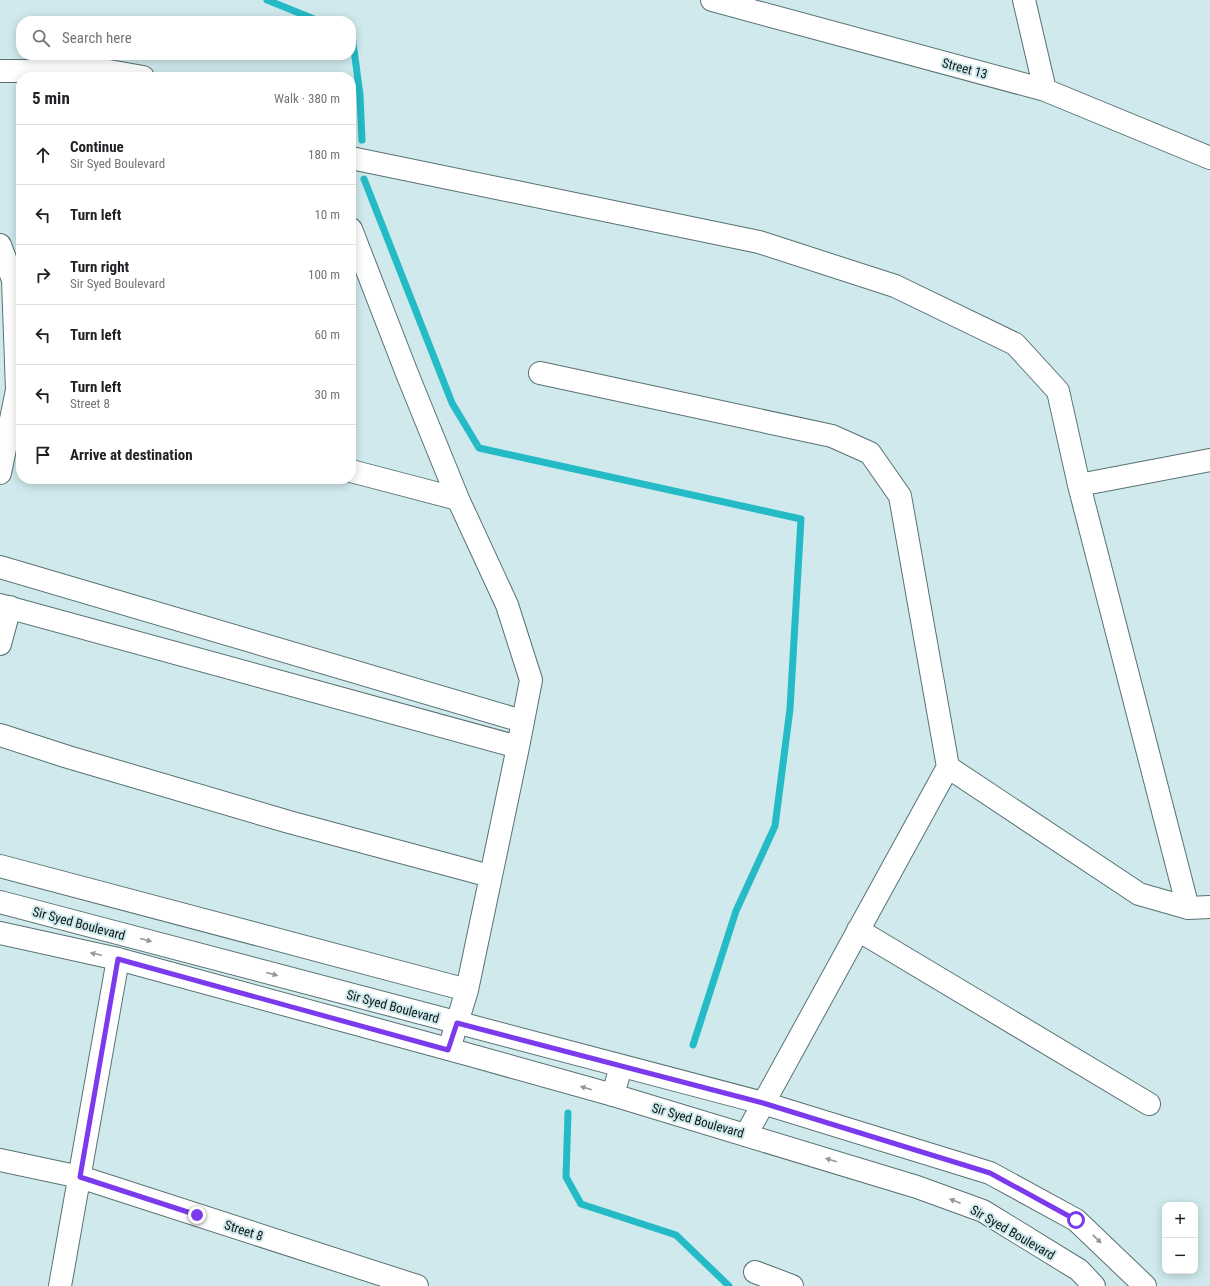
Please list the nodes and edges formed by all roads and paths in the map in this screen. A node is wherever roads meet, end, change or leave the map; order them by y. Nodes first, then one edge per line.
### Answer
1 (712, 0) edge
2 (1024, 0) edge
3 (0, 72) edge
4 (16, 72) edge
5 (1045, 90) junction
6 (1210, 158) edge
7 (356, 159) edge
8 (356, 242) edge
9 (0, 245) edge
10 (16, 335) edge
11 (540, 373) dead end
12 (16, 403) edge
13 (1210, 460) edge
14 (356, 472) edge
15 (0, 474) edge
16 (1079, 485) junction
17 (458, 499) junction
18 (0, 567) edge
19 (5, 606) edge
20 (0, 644) edge
21 (522, 720) junction
22 (0, 735) edge
23 (518, 747) junction
24 (948, 767) junction
25 (0, 866) edge
26 (490, 876) junction
27 (0, 902) edge
28 (1210, 907) edge
29 (1188, 908) junction
30 (858, 930) junction
31 (0, 933) edge
32 (118, 959) junction
33 (467, 990) junction
34 (457, 1023) junction
35 (448, 1050) junction
36 (621, 1066) junction
37 (613, 1095) junction
38 (763, 1103) junction
39 (1149, 1104) dead end
40 (746, 1135) junction
41 (0, 1160) edge
42 (80, 1177) junction
43 (755, 1272) dead end
44 (60, 1286) edge
45 (417, 1286) edge
46 (792, 1286) edge
47 (1094, 1286) edge
48 (1145, 1286) edge

1 - 5 street, Street 13
2 - 5 street
3 - 4 street
5 - 6 street, Street 13
7 - 16 street
8 - 17 street
9 - 10 street
11 - 24 street
12 - 15 street
13 - 16 street
14 - 17 street
16 - 29 street
17 - 21 street
18 - 21 street
19 - 20 street
19 - 23 street
21 - 23 street
22 - 26 street
23 - 26 street
24 - 29 street
24 - 30 street
25 - 33 street
26 - 33 street
27 -> 34 street, Sir Syed Boulevard
28 - 29 street
30 - 38 street
30 - 39 street
32 -> 31 street, Sir Syed Boulevard
32 - 35 street, Sir Syed Boulevard
32 - 42 street
33 - 34 street
34 - 35 street
34 - 36 street, Sir Syed Boulevard
37 -> 35 street, Sir Syed Boulevard
36 - 37 street
36 - 38 street, Sir Syed Boulevard
37 - 40 street, Sir Syed Boulevard
38 - 40 street
38 -> 48 street, Sir Syed Boulevard
47 -> 40 street, Sir Syed Boulevard
41 - 42 street, Street 8
42 - 44 street
42 - 45 street, Street 8
43 - 46 street

